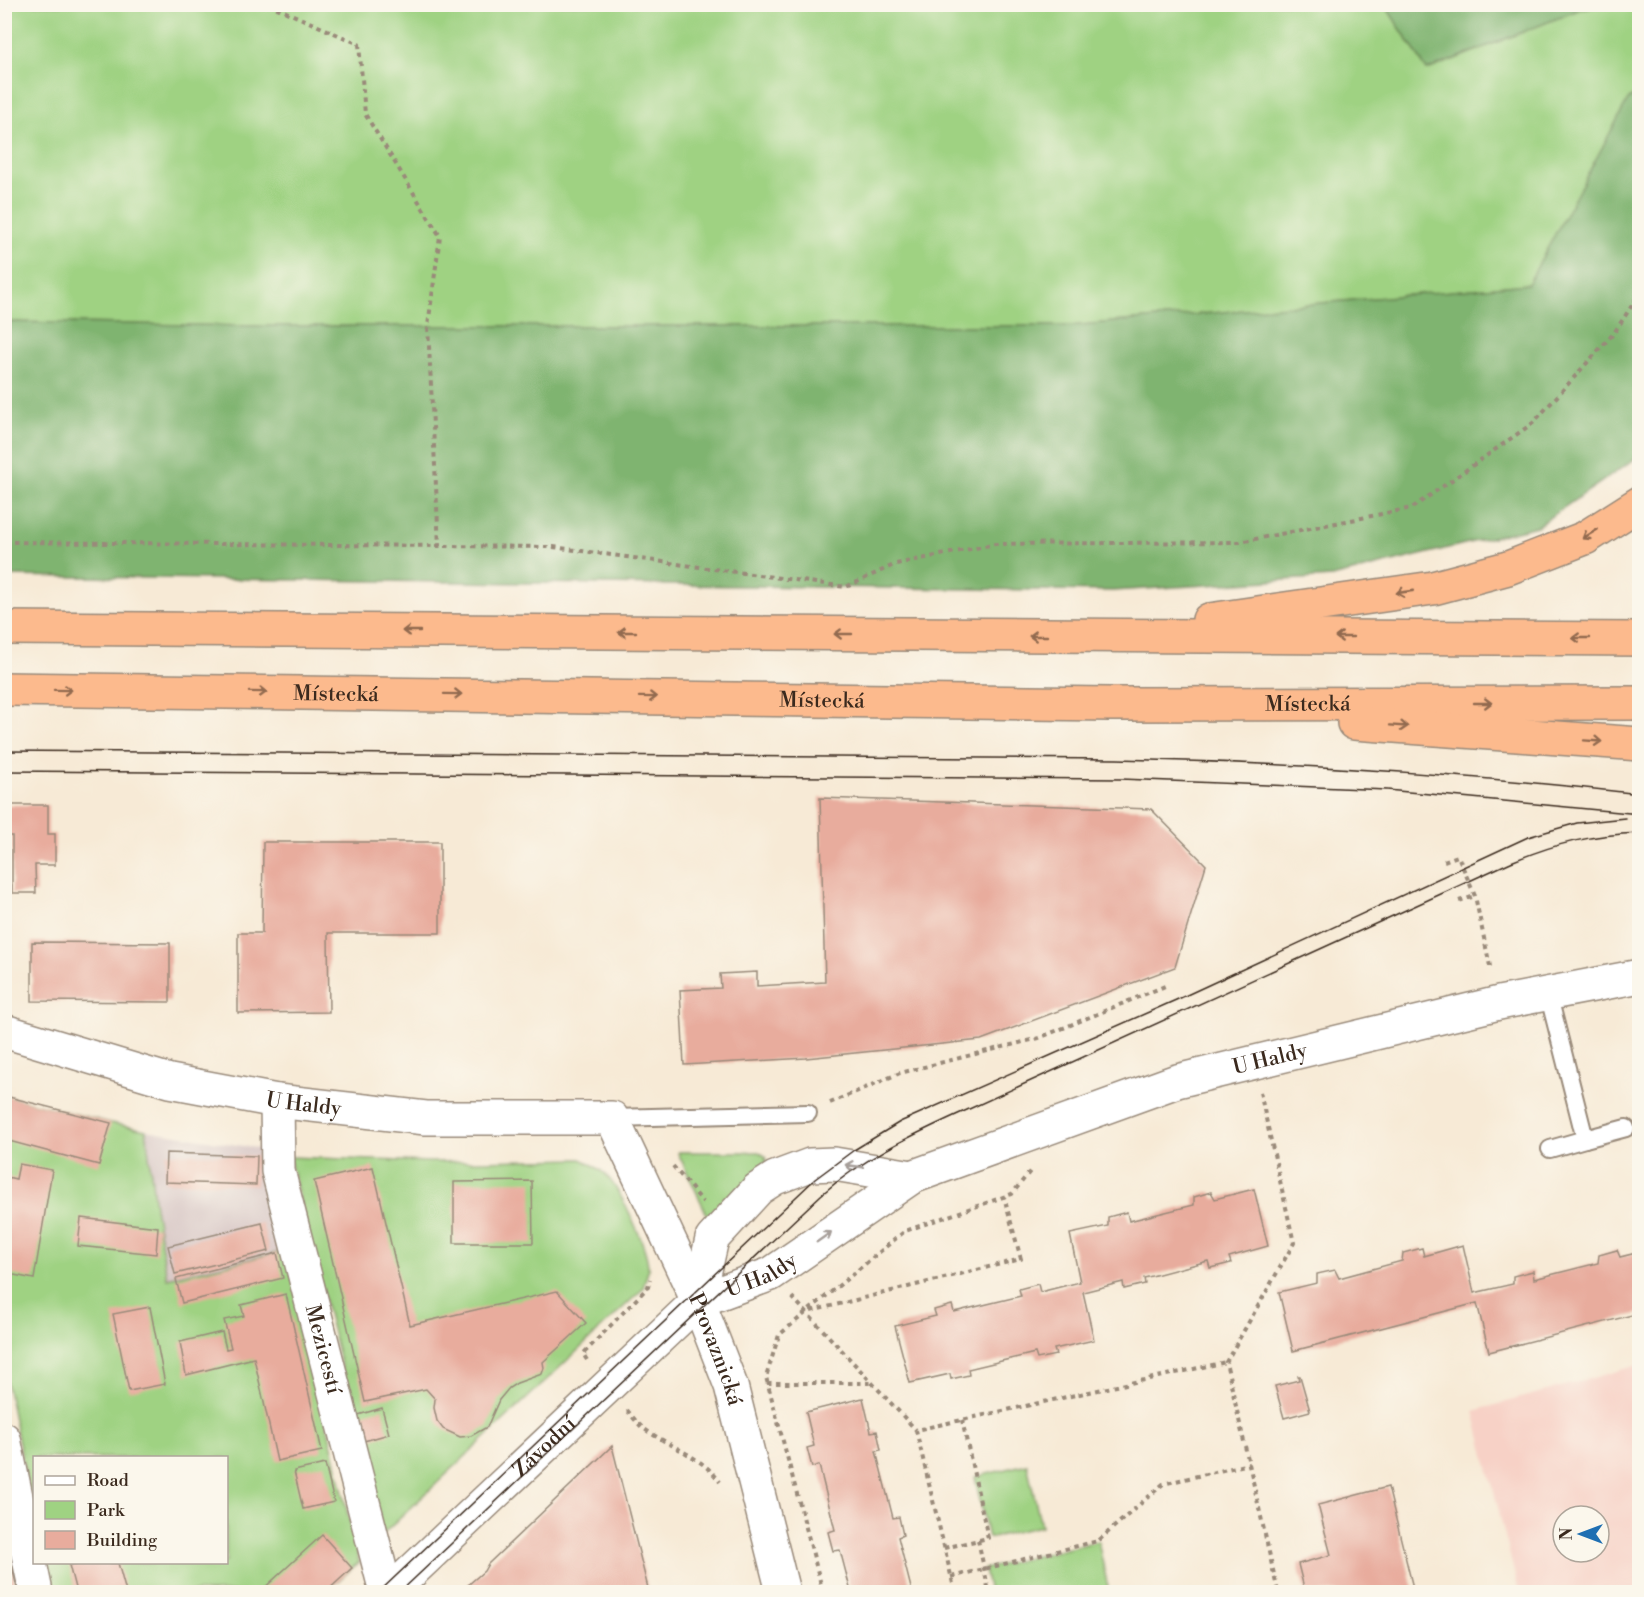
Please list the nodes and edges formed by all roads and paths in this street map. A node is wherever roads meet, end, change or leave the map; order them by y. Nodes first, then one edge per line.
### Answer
1 (268, 4) edge
2 (1640, 293) edge
3 (1640, 503) edge
4 (4, 542) edge
5 (439, 546) junction
6 (4, 628) edge
7 (1096, 636) junction
8 (1640, 639) edge
9 (4, 689) edge
10 (1640, 703) edge
11 (1110, 704) junction
12 (1640, 744) edge
13 (1444, 861) dead end
14 (1475, 896) junction
15 (1460, 901) dead end
16 (1491, 972) dead end
17 (1640, 976) edge
18 (1165, 986) dead end
19 (1548, 993) junction
20 (4, 1031) edge
21 (1259, 1088) dead end
22 (277, 1101) junction
23 (807, 1113) joint
24 (612, 1118) junction
25 (1626, 1128) dead end
26 (1585, 1139) junction
27 (1550, 1149) dead end
28 (1032, 1169) dead end
29 (912, 1177) junction
30 (1004, 1197) junction
31 (651, 1276) dead end
32 (698, 1301) junction
33 (807, 1312) junction
34 (1226, 1362) junction
35 (767, 1383) junction
36 (873, 1383) junction
37 (606, 1387) junction
38 (962, 1420) junction
39 (916, 1430) junction
40 (4, 1439) edge
41 (1249, 1464) junction
42 (721, 1483) dead end
43 (978, 1540) junction
44 (944, 1548) junction
45 (984, 1569) junction
46 (951, 1577) junction
47 (36, 1593) edge
48 (388, 1593) edge
49 (783, 1593) edge
50 (823, 1593) edge
51 (955, 1593) edge
52 (989, 1593) edge
53 (1278, 1593) edge

1 - 5 path
2 - 5 path
3 -> 7 highway
4 - 5 path
7 -> 6 highway
8 -> 7 highway
9 -> 11 highway, Místecká
11 -> 10 highway, Místecká
11 -> 12 highway
13 - 14 path
14 - 15 path
14 - 16 path
17 - 19 street, U Haldy
18 - 23 path
19 - 26 lane
19 - 29 street, U Haldy
20 - 22 street, U Haldy
21 - 34 path
22 - 24 street, U Haldy
22 - 48 street, Mezicestí
23 - 24 lane
24 - 32 street, Provaznická
25 - 26 lane
26 - 27 lane
28 - 30 path
32 -> 29 street, U Haldy
29 -> 32 street, U Haldy
30 - 33 path
30 - 33 path
31 - 37 path
32 - 37 street, Závodní
32 - 49 street, Provaznická
33 - 35 path
33 - 36 path
34 - 38 path
34 - 41 path
35 - 36 path
35 - 50 path
36 - 39 path
37 - 42 path
37 - 48 street, Závodní
38 - 39 path
38 - 43 path
39 - 44 path
40 - 47 street
41 - 45 path
41 - 53 path
43 - 44 path
43 - 45 path
44 - 46 path
45 - 46 path
45 - 52 path
46 - 51 path

